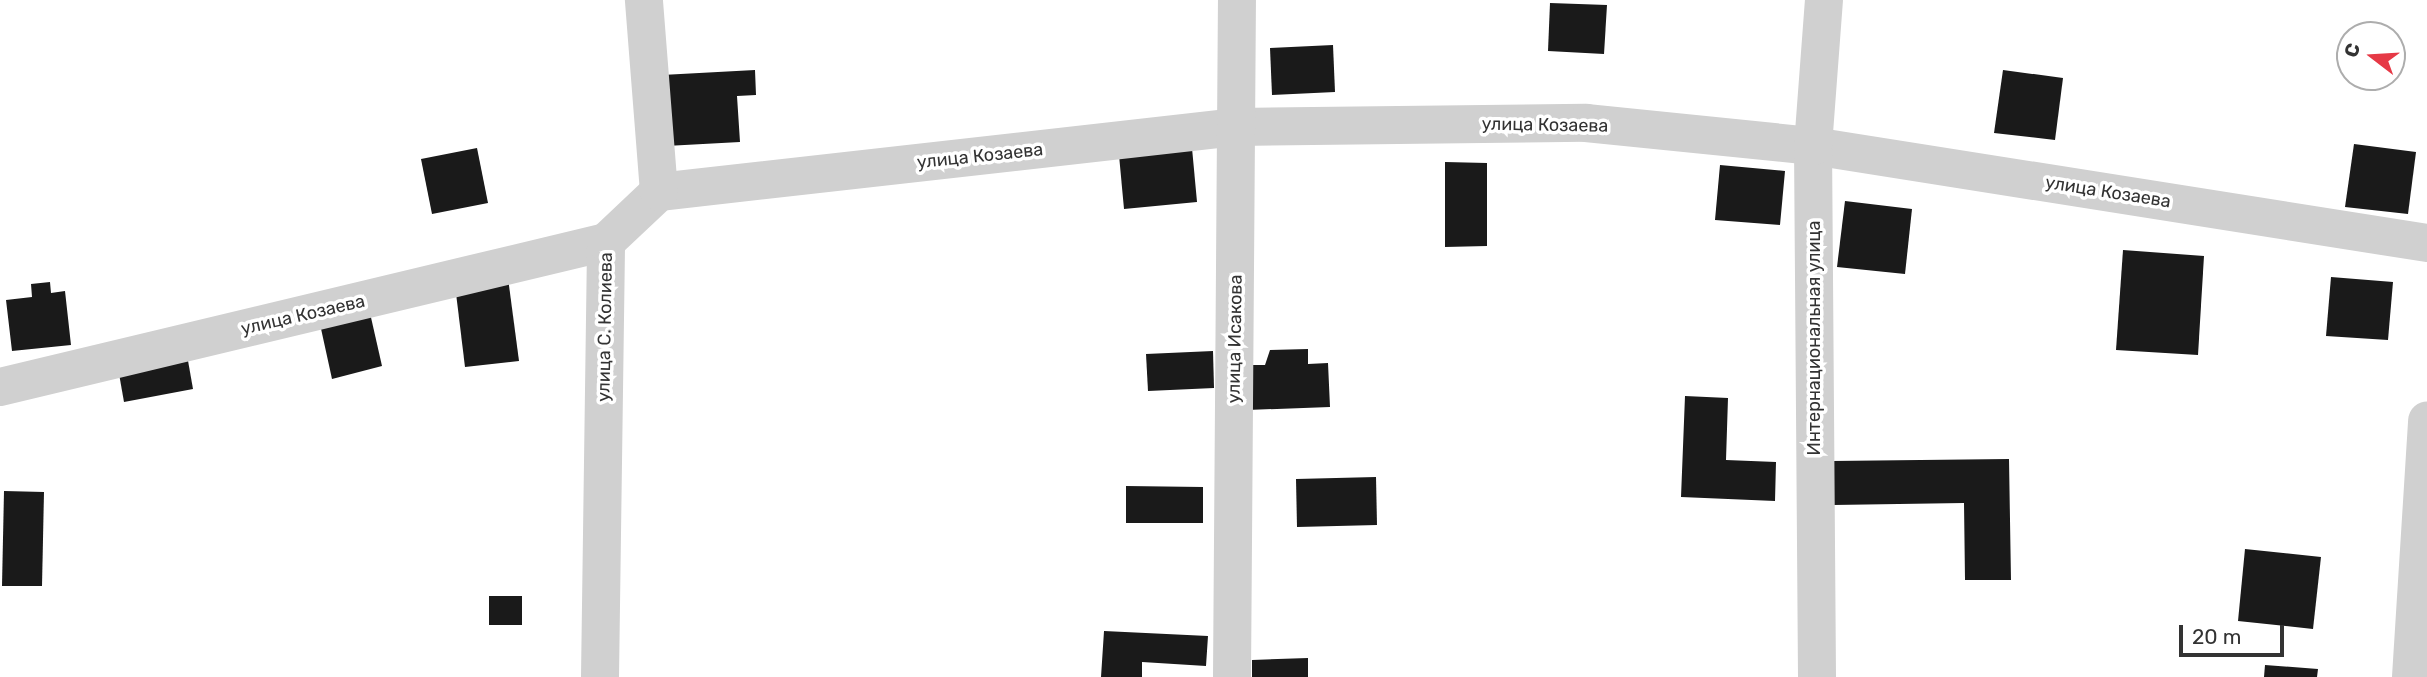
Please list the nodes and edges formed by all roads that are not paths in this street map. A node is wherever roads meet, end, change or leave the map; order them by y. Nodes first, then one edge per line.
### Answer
1 (644, 0) edge
2 (1237, 0) edge
3 (1824, 0) edge
4 (1237, 127) junction
5 (1813, 146) junction
6 (659, 192) junction
7 (606, 242) junction
8 (2427, 243) edge
9 (0, 387) edge
10 (2427, 420) edge
11 (600, 677) edge
12 (1232, 677) edge
13 (1817, 677) edge
14 (2411, 677) edge

1 - 6 street
2 - 4 street, улица Исакова
3 - 5 street, Интернациональная улица
4 - 5 street, улица Козаева
4 - 6 street, улица Козаева
4 - 12 street, улица Исакова
5 - 8 street, улица Козаева
5 - 13 street, Интернациональная улица
6 - 7 street, улица С. Колиева
7 - 9 street, улица Козаева
7 - 11 street, улица С. Колиева
10 - 14 street

